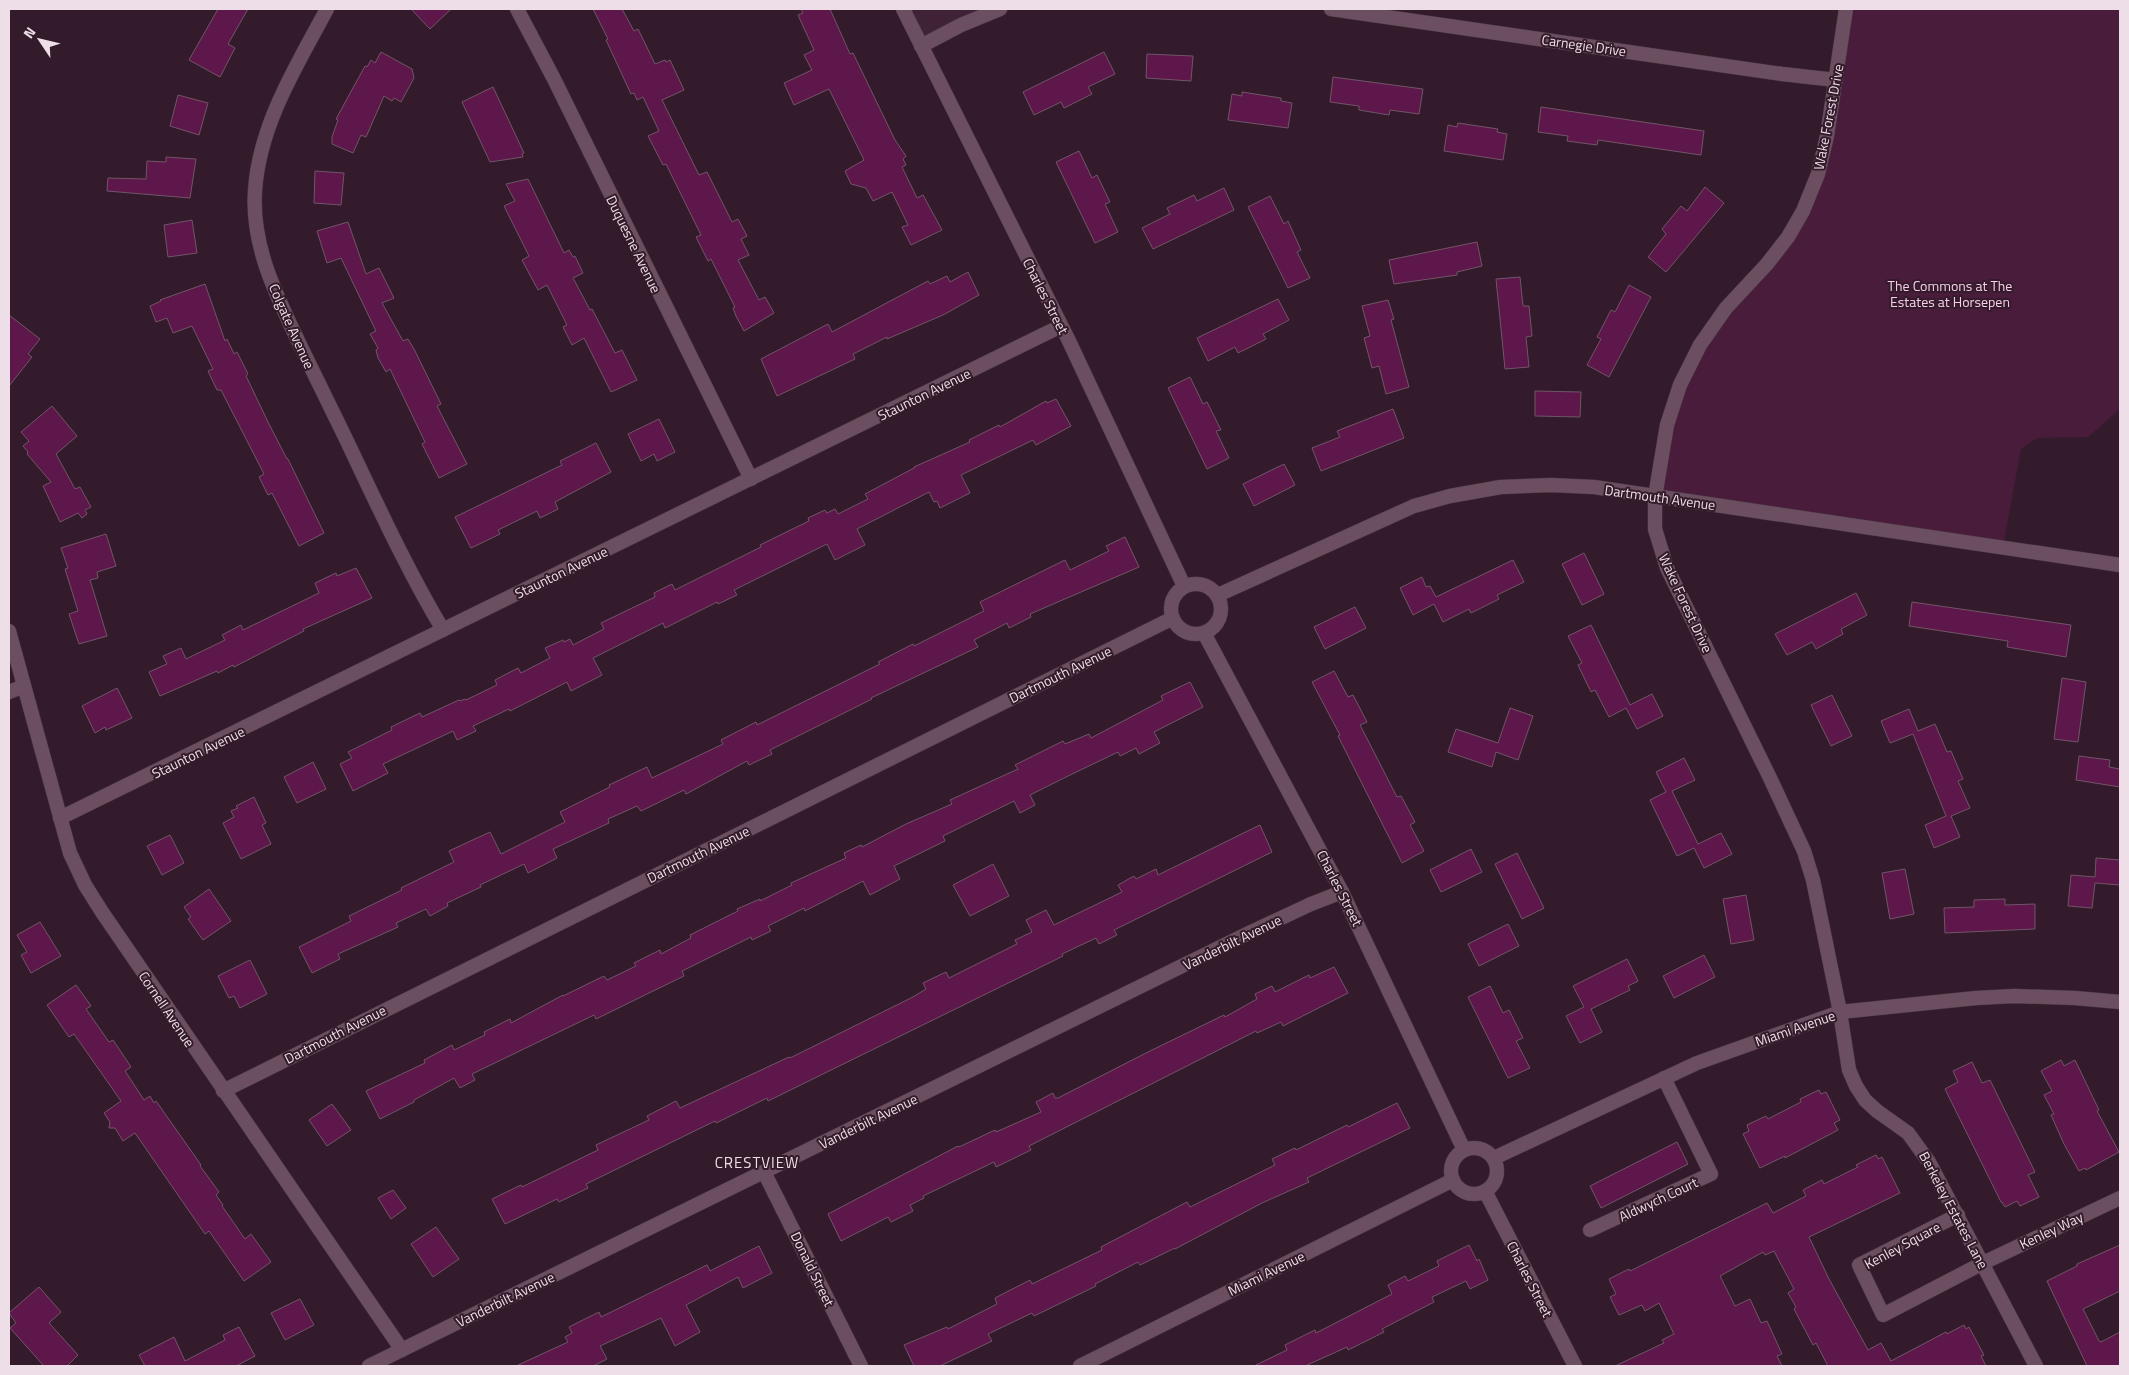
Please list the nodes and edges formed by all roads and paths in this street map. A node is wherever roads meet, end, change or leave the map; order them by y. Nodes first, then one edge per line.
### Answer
1 (327, 9) edge
2 (517, 9) edge
3 (903, 9) edge
4 (1000, 9) edge
5 (1331, 9) edge
6 (1846, 9) edge
7 (921, 46) junction
8 (1836, 80) junction
9 (1061, 326) junction
10 (750, 479) junction
11 (1655, 496) junction
12 (2120, 565) edge
13 (1184, 586) junction
14 (1218, 595) junction
15 (1173, 618) junction
16 (443, 630) junction
17 (9, 631) edge
18 (1204, 633) junction
19 (24, 686) junction
20 (9, 692) edge
21 (60, 818) junction
22 (1342, 892) junction
23 (2120, 1002) edge
24 (1840, 1012) junction
25 (1664, 1078) junction
26 (223, 1091) junction
27 (1464, 1150) junction
28 (1494, 1158) junction
29 (764, 1172) junction
30 (1453, 1180) junction
31 (1486, 1192) junction
32 (2120, 1198) edge
33 (1958, 1216) junction
34 (1590, 1230) dead end
35 (1983, 1263) junction
36 (402, 1350) junction
37 (369, 1366) edge
38 (861, 1366) edge
39 (1080, 1366) edge
40 (1575, 1366) edge
41 (2036, 1366) edge

1 - 16 street, Colgate Avenue
2 - 10 street, Duquesne Avenue
3 - 7 street, Charles Street
4 - 7 street
5 - 8 street, Carnegie Drive
6 - 8 street, Wake Forest Drive
7 - 9 street, Charles Street
8 - 11 street, Wake Forest Drive
9 - 10 street, Staunton Avenue
9 - 13 street, Charles Street
10 - 16 street, Staunton Avenue
11 - 12 street, Dartmouth Avenue
11 - 14 street, Dartmouth Avenue
11 - 24 street, Wake Forest Drive
13 - 14 street
13 - 15 street
14 - 18 street
15 - 18 street
15 - 26 street, Dartmouth Avenue
16 - 21 street, Staunton Avenue
17 - 19 street, Cornell Avenue
18 - 22 street, Charles Street
19 - 20 street
19 - 21 street, Cornell Avenue
21 - 26 street, Cornell Avenue
22 - 27 street, Charles Street
22 - 29 street, Vanderbilt Avenue
23 - 24 street, Miami Avenue
24 - 25 street, Miami Avenue
24 - 33 street, Berkeley Estates Lane
25 - 28 street, Miami Avenue
25 - 34 street, Aldwych Court
26 - 36 street, Cornell Avenue
27 - 28 street
27 - 30 street
28 - 31 street
29 - 36 street, Vanderbilt Avenue
29 - 38 street, Donald Street
30 - 31 street
30 - 39 street, Miami Avenue
31 - 40 street, Charles Street
32 - 35 street, Kenley Way
33 - 35 street, Berkeley Estates Lane
33 - 35 street, Kenley Square
35 - 41 street, Berkeley Estates Lane
36 - 37 street, Vanderbilt Avenue

